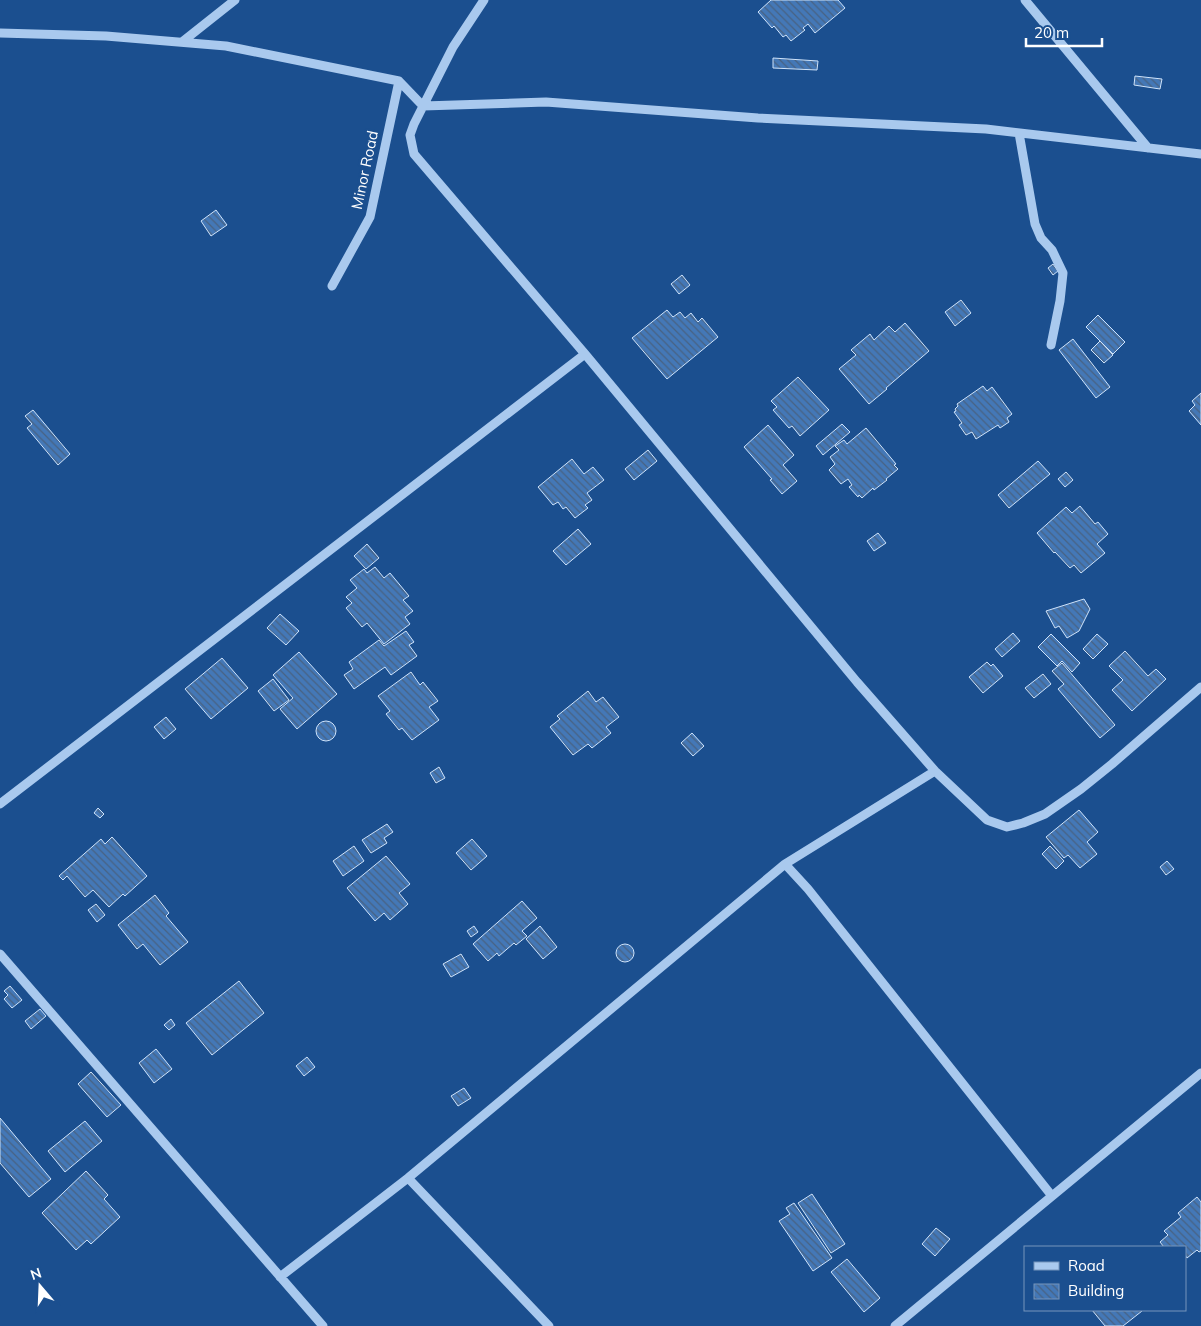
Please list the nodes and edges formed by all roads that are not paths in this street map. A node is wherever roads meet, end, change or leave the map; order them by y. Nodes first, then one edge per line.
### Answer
1 (235, 0) edge
2 (484, 0) edge
3 (1025, 0) edge
4 (0, 33) edge
5 (182, 42) junction
6 (399, 81) junction
7 (423, 106) junction
8 (1019, 133) junction
9 (1148, 148) junction
10 (1201, 154) edge
11 (332, 286) dead end
12 (1051, 345) dead end
13 (585, 354) junction
14 (1201, 687) edge
15 (935, 771) junction
16 (0, 804) edge
17 (785, 864) junction
18 (0, 954) edge
19 (1200, 1076) edge
20 (408, 1178) junction
21 (1052, 1196) junction
22 (280, 1277) junction
23 (323, 1326) edge
24 (549, 1326) edge
25 (895, 1326) edge

1 - 5 street
2 - 7 street
3 - 9 street
4 - 5 street
5 - 6 street
6 - 7 street
6 - 11 street, Minor Road
7 - 8 street
7 - 13 street
8 - 9 street
8 - 12 street
9 - 10 street
13 - 15 street
13 - 16 street
14 - 15 street
15 - 17 street
17 - 20 street
17 - 21 street
18 - 22 street
19 - 21 street
20 - 22 street
20 - 24 street
21 - 25 street
22 - 23 street

